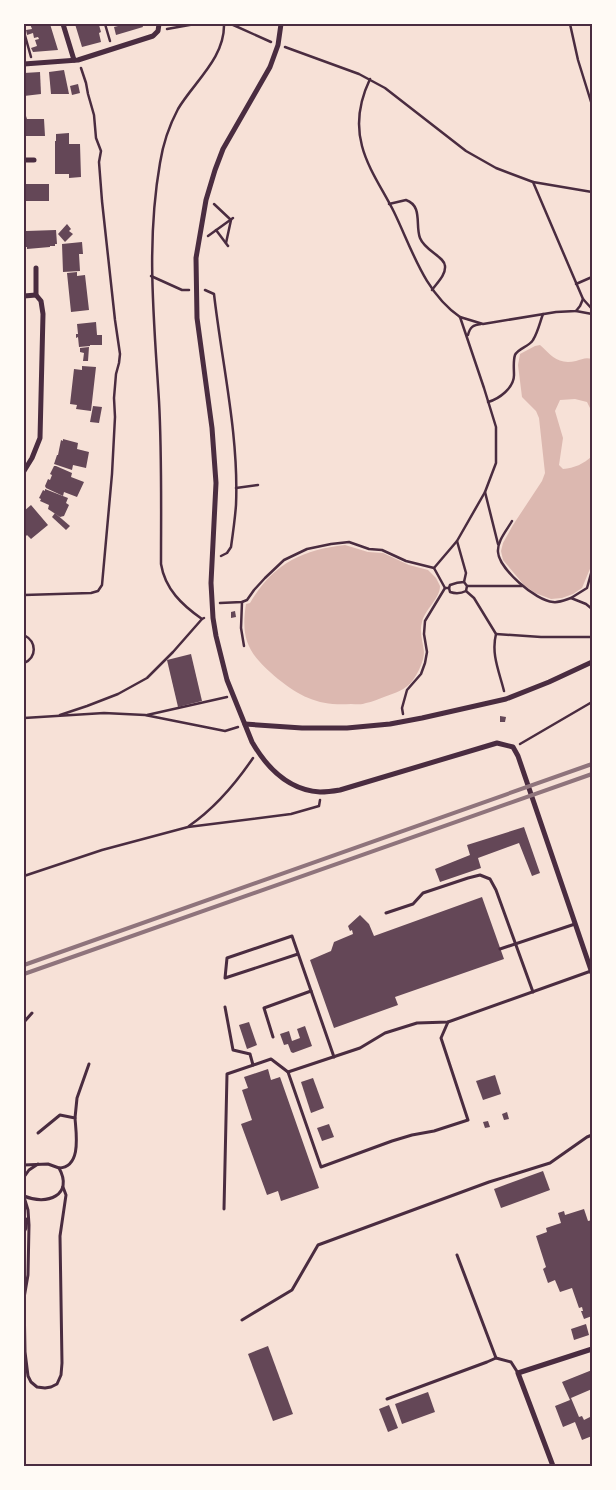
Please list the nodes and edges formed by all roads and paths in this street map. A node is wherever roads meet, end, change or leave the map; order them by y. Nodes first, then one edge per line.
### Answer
1 (62, 24) edge
2 (105, 24) edge
3 (159, 24) edge
4 (195, 24) edge
5 (225, 24) edge
6 (281, 24) edge
7 (570, 24) edge
8 (158, 31) junction
9 (24, 32) edge
10 (278, 45) junction
11 (113, 50) junction
12 (76, 60) junction
13 (33, 63) junction
14 (24, 64) edge
15 (370, 79) junction
16 (592, 105) edge
17 (24, 160) edge
18 (34, 160) dead end
19 (533, 182) junction
20 (592, 192) edge
21 (206, 200) junction
22 (390, 204) junction
23 (232, 219) junction
24 (216, 230) junction
25 (199, 242) junction
26 (36, 268) dead end
27 (151, 276) junction
28 (592, 277) edge
29 (576, 284) junction
30 (196, 290) junction
31 (432, 290) junction
32 (36, 295) junction
33 (24, 296) edge
34 (583, 299) junction
35 (592, 309) edge
36 (576, 311) junction
37 (543, 314) junction
38 (592, 314) edge
39 (460, 316) junction
40 (483, 324) junction
41 (468, 337) junction
42 (488, 402) junction
43 (24, 471) edge
44 (258, 485) dead end
45 (236, 488) junction
46 (484, 492) junction
47 (512, 521) dead end
48 (457, 541) junction
49 (499, 545) junction
50 (213, 556) junction
51 (434, 568) junction
52 (592, 570) edge
53 (464, 582) junction
54 (467, 586) junction
55 (522, 586) junction
56 (447, 588) junction
57 (466, 591) junction
58 (24, 595) edge
59 (571, 598) junction
60 (242, 602) junction
61 (212, 604) junction
62 (592, 609) edge
63 (213, 618) junction
64 (202, 619) junction
65 (496, 634) junction
66 (24, 635) edge
67 (592, 637) edge
68 (244, 646) dead end
69 (592, 662) edge
70 (24, 663) edge
71 (233, 696) junction
72 (506, 699) junction
73 (24, 702) edge
74 (592, 702) edge
75 (146, 715) junction
76 (53, 716) junction
77 (24, 718) edge
78 (404, 721) junction
79 (245, 724) junction
80 (513, 747) junction
81 (258, 752) junction
82 (321, 792) junction
83 (188, 827) junction
84 (24, 876) edge
85 (386, 912) dead end
86 (575, 924) junction
87 (500, 949) dead end
88 (298, 954) junction
89 (592, 972) edge
90 (311, 991) junction
91 (533, 992) junction
92 (224, 1007) dead end
93 (32, 1013) dead end
94 (24, 1022) edge
95 (448, 1022) junction
96 (273, 1037) dead end
97 (334, 1056) junction
98 (89, 1064) dead end
99 (253, 1065) junction
100 (288, 1072) junction
101 (76, 1118) junction
102 (38, 1133) dead end
103 (592, 1135) edge
104 (24, 1164) edge
105 (39, 1164) junction
106 (59, 1168) junction
107 (24, 1177) edge
108 (63, 1187) junction
109 (24, 1196) edge
110 (224, 1208) dead end
111 (28, 1210) junction
112 (24, 1232) edge
113 (457, 1255) dead end
114 (242, 1320) dead end
115 (592, 1349) edge
116 (496, 1358) junction
117 (518, 1373) junction
118 (24, 1374) edge
119 (31, 1382) junction
120 (387, 1399) dead end
121 (553, 1466) edge

1 - 12 street
2 - 11 path
3 - 8 street
4 - 8 path
5 - 10 path
5 - 27 path
6 - 10 street
7 - 16 path
8 - 11 street
9 - 13 path
10 - 15 path
10 - 21 street
11 - 12 street
12 - 13 street
12 - 58 path
13 - 14 street
15 - 19 path
15 - 22 path
17 - 18 street
19 - 20 path
19 - 29 path
21 - 23 path
21 - 25 street
22 - 31 path
22 - 31 path
23 - 24 path
23 - 24 path
24 - 25 path
25 - 30 street
26 - 32 street
27 - 30 path
27 - 64 path
28 - 29 path
29 - 34 path
30 - 45 path
30 - 50 street
31 - 39 path
32 - 33 street
32 - 43 street
34 - 35 path
34 - 36 path
36 - 37 path
36 - 38 path
37 - 40 path
37 - 42 path
39 - 40 path
39 - 41 path
40 - 41 path
41 - 42 path
42 - 46 path
44 - 45 path
45 - 50 path
46 - 48 path
46 - 49 path
47 - 49 path
48 - 51 path
48 - 53 path
49 - 55 path
50 - 61 street
51 - 56 path
51 - 60 path
52 - 59 path
53 - 54 path
53 - 56 path
54 - 55 path
54 - 57 path
55 - 59 path
56 - 57 path
56 - 78 path
57 - 65 path
59 - 62 path
60 - 61 path
60 - 68 path
61 - 63 street
63 - 64 path
63 - 71 street
64 - 76 path
65 - 67 path
65 - 72 path
66 - 70 path
69 - 72 street
71 - 75 path
71 - 79 street
72 - 78 street
73 - 77 path
74 - 80 path
75 - 76 path
75 - 79 path
76 - 77 path
78 - 79 street
79 - 81 street
80 - 82 street
80 - 86 street
81 - 82 street
81 - 83 path
82 - 83 path
83 - 84 path
85 - 91 lane
86 - 87 lane
86 - 89 street
88 - 88 lane
88 - 90 lane
89 - 91 lane
90 - 96 lane
90 - 97 lane
91 - 95 lane
92 - 99 lane
93 - 94 lane
95 - 97 lane
95 - 100 lane
97 - 100 lane
98 - 101 lane
99 - 100 lane
99 - 110 lane
101 - 102 lane
101 - 106 lane
103 - 114 lane
104 - 105 lane
105 - 106 lane
105 - 107 lane
106 - 108 lane
108 - 109 lane
108 - 119 lane
109 - 111 lane
111 - 112 lane
111 - 119 lane
113 - 116 lane
115 - 117 street
116 - 117 lane
116 - 120 lane
117 - 121 street
118 - 119 lane

